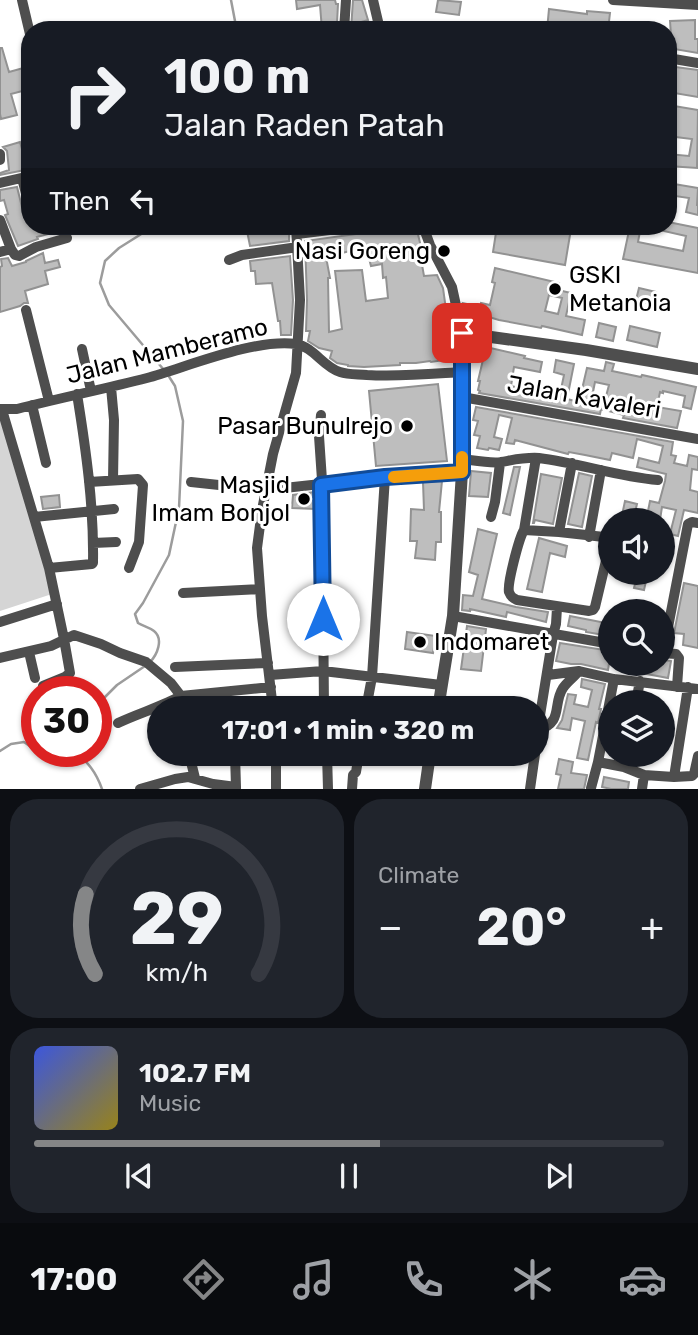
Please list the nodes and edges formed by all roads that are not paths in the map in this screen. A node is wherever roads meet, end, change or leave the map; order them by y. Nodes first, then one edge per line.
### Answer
1 (22, 0) edge
2 (346, 0) edge
3 (373, 0) edge
4 (613, 0) edge
5 (619, 0) edge
6 (694, 3) edge
7 (27, 21) edge
8 (345, 21) edge
9 (378, 21) edge
10 (677, 60) edge
11 (698, 63) edge
12 (0, 154) edge
13 (0, 160) edge
14 (21, 178) edge
15 (0, 183) edge
16 (0, 220) edge
17 (297, 235) edge
18 (426, 235) edge
19 (67, 238) dead end
20 (298, 247) junction
21 (11, 249) junction
22 (0, 252) edge
23 (229, 260) dead end
24 (26, 310) dead end
25 (462, 333) junction
26 (298, 344) junction
27 (82, 349) dead end
28 (698, 369) edge
29 (462, 372) junction
30 (111, 387) junction
31 (91, 391) junction
32 (77, 394) junction
33 (462, 397) junction
34 (49, 401) junction
35 (32, 405) junction
36 (1, 409) edge
37 (321, 415) dead end
38 (698, 439) edge
39 (462, 458) junction
40 (536, 458) junction
41 (46, 463) dead end
42 (500, 463) junction
43 (572, 463) junction
44 (601, 470) junction
45 (462, 472) junction
46 (385, 477) junction
47 (113, 480) junction
48 (658, 480) dead end
49 (89, 482) junction
50 (191, 482) dead end
51 (321, 485) junction
52 (266, 490) junction
53 (114, 509) dead end
54 (91, 513) junction
55 (34, 517) junction
56 (491, 517) dead end
57 (698, 523) edge
58 (524, 530) junction
59 (559, 531) junction
60 (589, 537) junction
61 (116, 542) dead end
62 (93, 543) junction
63 (48, 568) junction
64 (130, 568) dead end
65 (260, 589) junction
66 (183, 593) dead end
67 (673, 599) edge
68 (57, 604) junction
69 (557, 608) junction
70 (453, 616) junction
71 (0, 622) edge
72 (553, 635) junction
73 (64, 639) junction
74 (598, 643) edge
75 (29, 652) junction
76 (675, 654) edge
77 (0, 658) edge
78 (268, 663) junction
79 (175, 667) dead end
80 (323, 671) junction
81 (579, 671) junction
82 (548, 674) junction
83 (270, 675) junction
84 (372, 677) junction
85 (614, 679) junction
86 (640, 681) junction
87 (442, 685) junction
88 (271, 688) junction
89 (687, 688) edge
90 (612, 690) edge
91 (638, 690) edge
92 (225, 692) junction
93 (181, 696) joint
94 (226, 696) edge
95 (272, 696) edge
96 (324, 696) edge
97 (368, 696) edge
98 (440, 696) edge
99 (544, 696) edge
100 (147, 710) edge
101 (118, 723) dead end
102 (549, 724) edge
103 (698, 755) edge
104 (598, 761) edge
105 (192, 766) edge
106 (235, 766) edge
107 (276, 766) edge
108 (327, 766) edge
109 (357, 766) edge
110 (428, 766) edge
111 (533, 766) edge
112 (624, 767) edge
113 (644, 775) junction
114 (674, 777) junction
115 (195, 778) junction
116 (236, 788) edge
117 (591, 788) edge
118 (139, 789) edge
119 (276, 789) edge
120 (328, 789) edge
121 (352, 789) edge
122 (425, 789) edge
123 (530, 789) edge
124 (642, 789) edge

1 - 7 street
2 - 8 street
3 - 9 street
4 - 5 street
5 - 6 street
10 - 11 street
12 - 13 street
14 - 15 street
16 - 21 street
17 - 20 street
18 - 25 street
19 - 21 street
20 - 23 street
20 - 26 street
21 - 22 street
24 - 34 street
25 - 28 street
25 - 29 street
26 - 29 street, Jalan Mamberamo
26 - 30 street, Jalan Mamberamo
26 - 52 street
27 - 31 street
29 - 33 street
30 - 31 street, Jalan Mamberamo
30 - 47 street
31 - 32 street, Jalan Mamberamo
32 - 34 street, Jalan Mamberamo
32 - 49 street
33 - 38 street, Jalan Kavaleri
33 - 39 street
34 - 35 street, Jalan Mamberamo
35 - 36 street, Jalan Mamberamo
35 - 41 street
36 - 55 street
37 - 51 street
39 - 42 street
39 - 45 street
40 - 42 street
40 - 43 street
40 - 58 street
42 - 56 street
43 - 44 street
43 - 59 street
44 - 48 street
44 - 60 street
45 - 46 street
45 - 70 street
46 - 51 street
46 - 84 street
47 - 49 street
47 - 64 street
49 - 54 street
50 - 52 street
51 - 52 street
51 - 80 street
52 - 65 street
53 - 54 street
54 - 55 street
54 - 62 street
55 - 63 street
57 - 67 street
58 - 59 street
58 - 69 street
59 - 60 street
60 - 69 street
61 - 62 street
62 - 63 street
63 - 68 street
65 - 66 street
65 - 78 street
68 - 71 street
68 - 73 street
69 - 72 street
70 - 72 street
70 - 87 street
72 - 74 street
72 - 82 street
73 - 75 street
73 - 75 street
73 - 93 street
75 - 77 street
76 - 89 street
78 - 79 street
78 - 83 street
80 - 83 street
80 - 84 street
80 - 96 street
81 - 82 street
81 - 85 street
81 - 102 street
82 - 99 street
83 - 88 street
84 - 87 street
84 - 97 street
85 - 86 street
85 - 90 street
86 - 89 street
86 - 91 street
87 - 98 street
88 - 92 street
88 - 95 street
89 - 114 street
92 - 93 street
92 - 94 street
100 - 101 street
103 - 114 street
104 - 117 street
105 - 115 street
106 - 116 street
107 - 119 street
108 - 120 street
109 - 121 street
110 - 122 street
111 - 123 street
112 - 113 street
113 - 114 street
113 - 124 street
115 - 116 street
115 - 118 street

